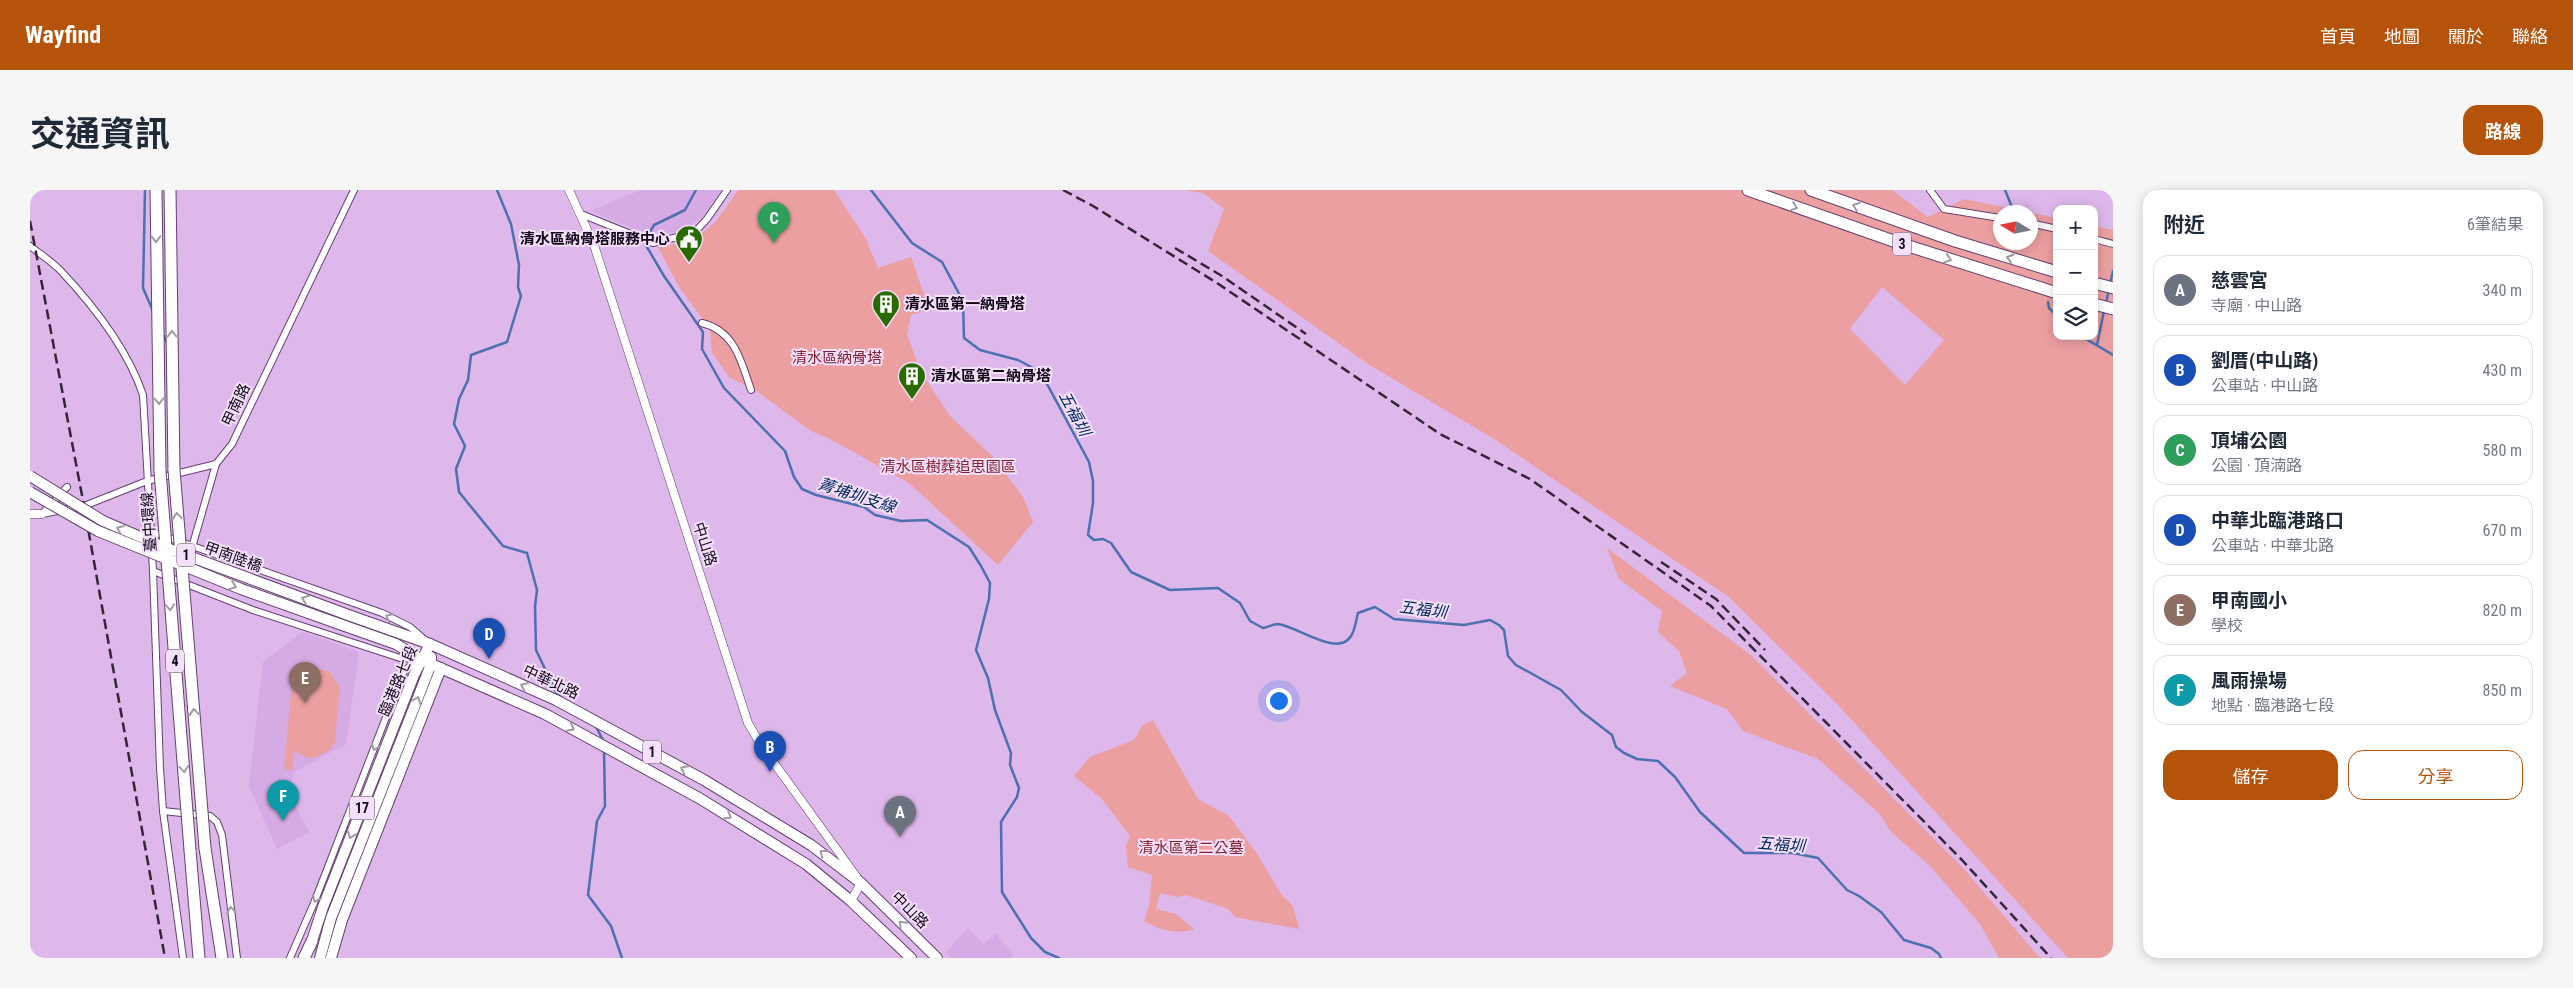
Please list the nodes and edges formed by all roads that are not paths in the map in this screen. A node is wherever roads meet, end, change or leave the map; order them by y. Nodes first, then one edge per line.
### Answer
1 (156, 190) edge
2 (170, 190) edge
3 (354, 190) edge
4 (569, 190) edge
5 (727, 190) edge
6 (1748, 190) edge
7 (1811, 190) edge
8 (1930, 190) edge
9 (581, 214) junction
10 (1993, 217) edge
11 (2038, 225) edge
12 (2053, 228) edge
13 (2098, 240) edge
14 (2113, 244) edge
15 (30, 246) edge
16 (2053, 271) edge
17 (2098, 284) edge
18 (2113, 288) edge
19 (2053, 292) edge
20 (2098, 305) edge
21 (2113, 309) edge
22 (702, 322) dead end
23 (752, 390) dead end
24 (216, 464) junction
25 (30, 476) edge
26 (147, 481) junction
27 (68, 487) dead end
28 (30, 492) edge
29 (30, 514) edge
30 (42, 514) junction
31 (150, 531) junction
32 (193, 544) junction
33 (153, 571) junction
34 (430, 644) junction
35 (420, 659) junction
36 (431, 664) junction
37 (441, 668) junction
38 (163, 811) junction
39 (861, 883) junction
40 (850, 901) junction
41 (332, 918) junction
42 (342, 920) junction
43 (312, 941) joint
44 (183, 958) edge
45 (199, 958) edge
46 (220, 958) edge
47 (236, 958) edge
48 (290, 958) edge
49 (306, 958) edge
50 (320, 958) edge
51 (331, 958) edge
52 (911, 958) edge
53 (937, 958) edge

1 -> 45 highway, 臺中環線 / 4, bridge
46 -> 2 highway, 臺中環線 / 4, bridge
3 - 24 street, 甲南路
4 - 9 street, 中山路
5 - 9 street
6 -> 19 highway, 3
16 -> 7 highway, 3
8 - 10 street
9 - 39 street, 中山路
11 - 12 street
13 - 14 street
15 - 26 street
17 - 18 highway
20 - 21 highway
22 - 23 street
24 - 26 street
24 - 32 street
34 -> 25 main road, 甲南陸橋 / 1, bridge
26 - 30 street
26 - 31 street
27 - 30 street
28 -> 35 main road, 甲南陸橋 / 1, bridge
29 - 30 street
31 - 32 street, 中華北路
31 - 33 street
34 -> 32 street, 中華北路
33 - 35 street
33 - 38 street
34 - 35 main road, 臨港路七段 / 17
34 - 36 main road, 臨港路七段 / 17
39 -> 34 main road, 中華北路 / 1
35 - 36 main road, 1
35 -> 43 main road, 臨港路七段 / 17
35 -> 48 street
36 - 37 main road, 1
41 -> 36 main road, 臨港路七段 / 17
37 -> 40 main road, 1
37 - 42 main road, 17
38 - 44 street
47 -> 38 street
39 - 40 street
53 -> 39 main road, 中山路 / 1
40 - 52 main road, 1
41 - 42 main road
41 - 50 main road, 臨港路七段 / 17
42 - 51 main road, 17
43 - 49 highway

